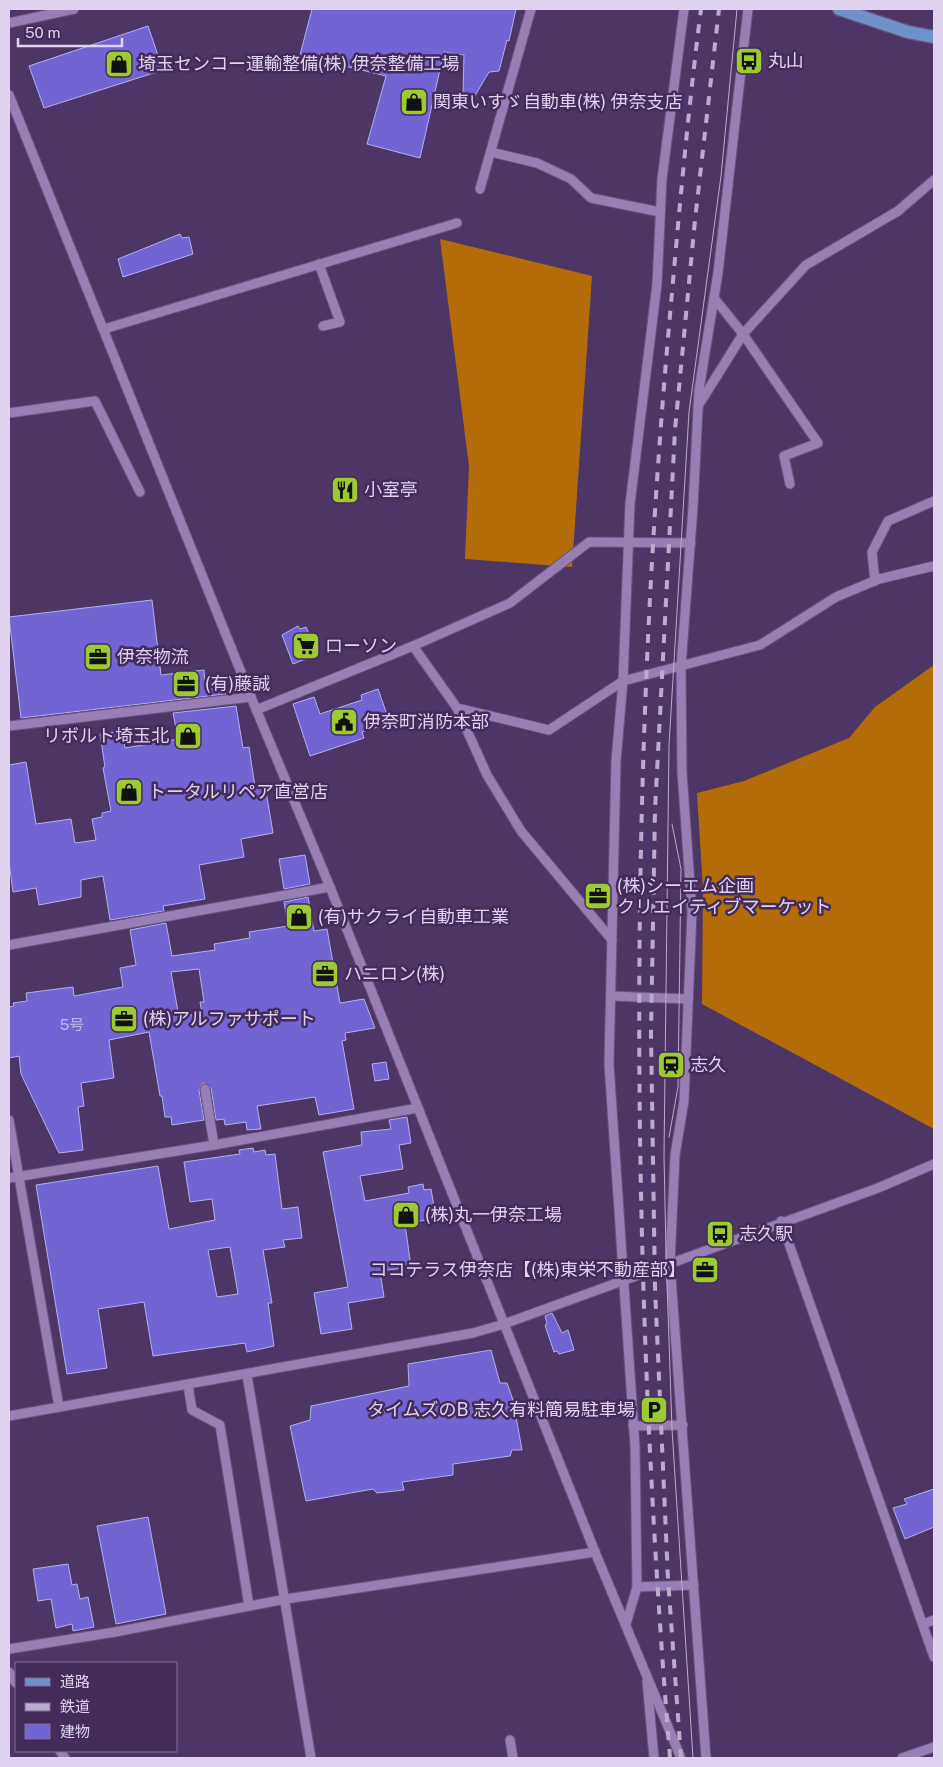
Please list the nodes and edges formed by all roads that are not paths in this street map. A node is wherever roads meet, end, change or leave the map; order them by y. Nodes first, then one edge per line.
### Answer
1 (74, 9) edge
2 (531, 9) edge
3 (684, 9) edge
4 (748, 9) edge
5 (839, 9) edge
6 (9, 23) edge
7 (934, 37) edge
8 (9, 96) edge
9 (491, 152) junction
10 (934, 180) edge
11 (480, 189) dead end
12 (660, 212) junction
13 (457, 223) dead end
14 (319, 264) junction
15 (714, 298) junction
16 (323, 326) dead end
17 (104, 329) junction
18 (743, 334) junction
19 (698, 406) junction
20 (9, 414) edge
21 (790, 484) dead end
22 (140, 492) dead end
23 (934, 501) edge
24 (628, 542) junction
25 (691, 543) junction
26 (934, 566) edge
27 (875, 581) junction
28 (413, 646) junction
29 (681, 667) junction
30 (623, 681) junction
31 (251, 697) junction
32 (457, 708) junction
33 (256, 710) junction
34 (9, 726) edge
35 (330, 887) junction
36 (612, 940) junction
37 (9, 945) edge
38 (610, 996) junction
39 (688, 999) junction
40 (205, 1089) dead end
41 (418, 1108) junction
42 (9, 1120) edge
43 (214, 1145) junction
44 (934, 1164) edge
45 (13, 1178) edge
46 (782, 1221) junction
47 (670, 1263) junction
48 (625, 1280) junction
49 (504, 1324) junction
50 (247, 1375) junction
51 (188, 1385) junction
52 (59, 1407) junction
53 (9, 1416) edge
54 (683, 1425) junction
55 (633, 1426) junction
56 (595, 1552) junction
57 (694, 1585) junction
58 (637, 1587) junction
59 (286, 1599) junction
60 (249, 1606) junction
61 (934, 1620) edge
62 (626, 1624) junction
63 (923, 1624) junction
64 (9, 1649) edge
65 (934, 1657) edge
66 (646, 1672) junction
67 (510, 1740) dead end
68 (934, 1747) edge
69 (311, 1758) edge
70 (513, 1758) edge
71 (654, 1758) edge
72 (681, 1758) edge
73 (706, 1758) edge
74 (902, 1758) edge

1 - 6 street
2 - 9 street
3 - 12 street
4 - 15 street
5 - 7 main road
8 - 17 street
9 - 11 street
9 - 12 street
10 - 18 street
12 - 24 street
13 - 14 street
14 - 16 street
14 - 17 street
15 - 18 street
15 - 19 street
17 - 31 street
18 - 19 street
18 - 21 street
19 - 25 street
20 - 22 street
23 - 27 street
24 - 25 street
24 - 28 street
24 - 30 street
25 - 29 street
26 - 27 street
27 - 29 street
28 - 32 street
28 - 33 street
29 - 30 street
29 - 39 street
30 - 32 street
30 - 36 street
31 - 33 street
31 - 34 street
32 - 36 street
33 - 35 street
35 - 37 street
35 - 41 street
36 - 38 street
38 - 39 street
38 - 48 street
39 - 47 street
40 - 43 street
41 - 43 street
41 - 49 street
42 - 45 street
43 - 45 street
44 - 46 street
45 - 52 street
46 - 47 street
46 - 63 street
47 - 48 street
47 - 54 street
48 - 49 street
48 - 55 street
49 - 50 street
49 - 56 street
50 - 51 street
50 - 59 street
51 - 52 street
51 - 60 street
52 - 53 street
54 - 55 street
54 - 57 street
55 - 58 street
56 - 59 street
56 - 62 street
57 - 58 street
57 - 73 street
58 - 62 street
59 - 60 street
59 - 69 street
60 - 64 street
61 - 63 street
62 - 66 street
63 - 65 street
66 - 71 street
66 - 72 street
67 - 70 street
68 - 74 street

